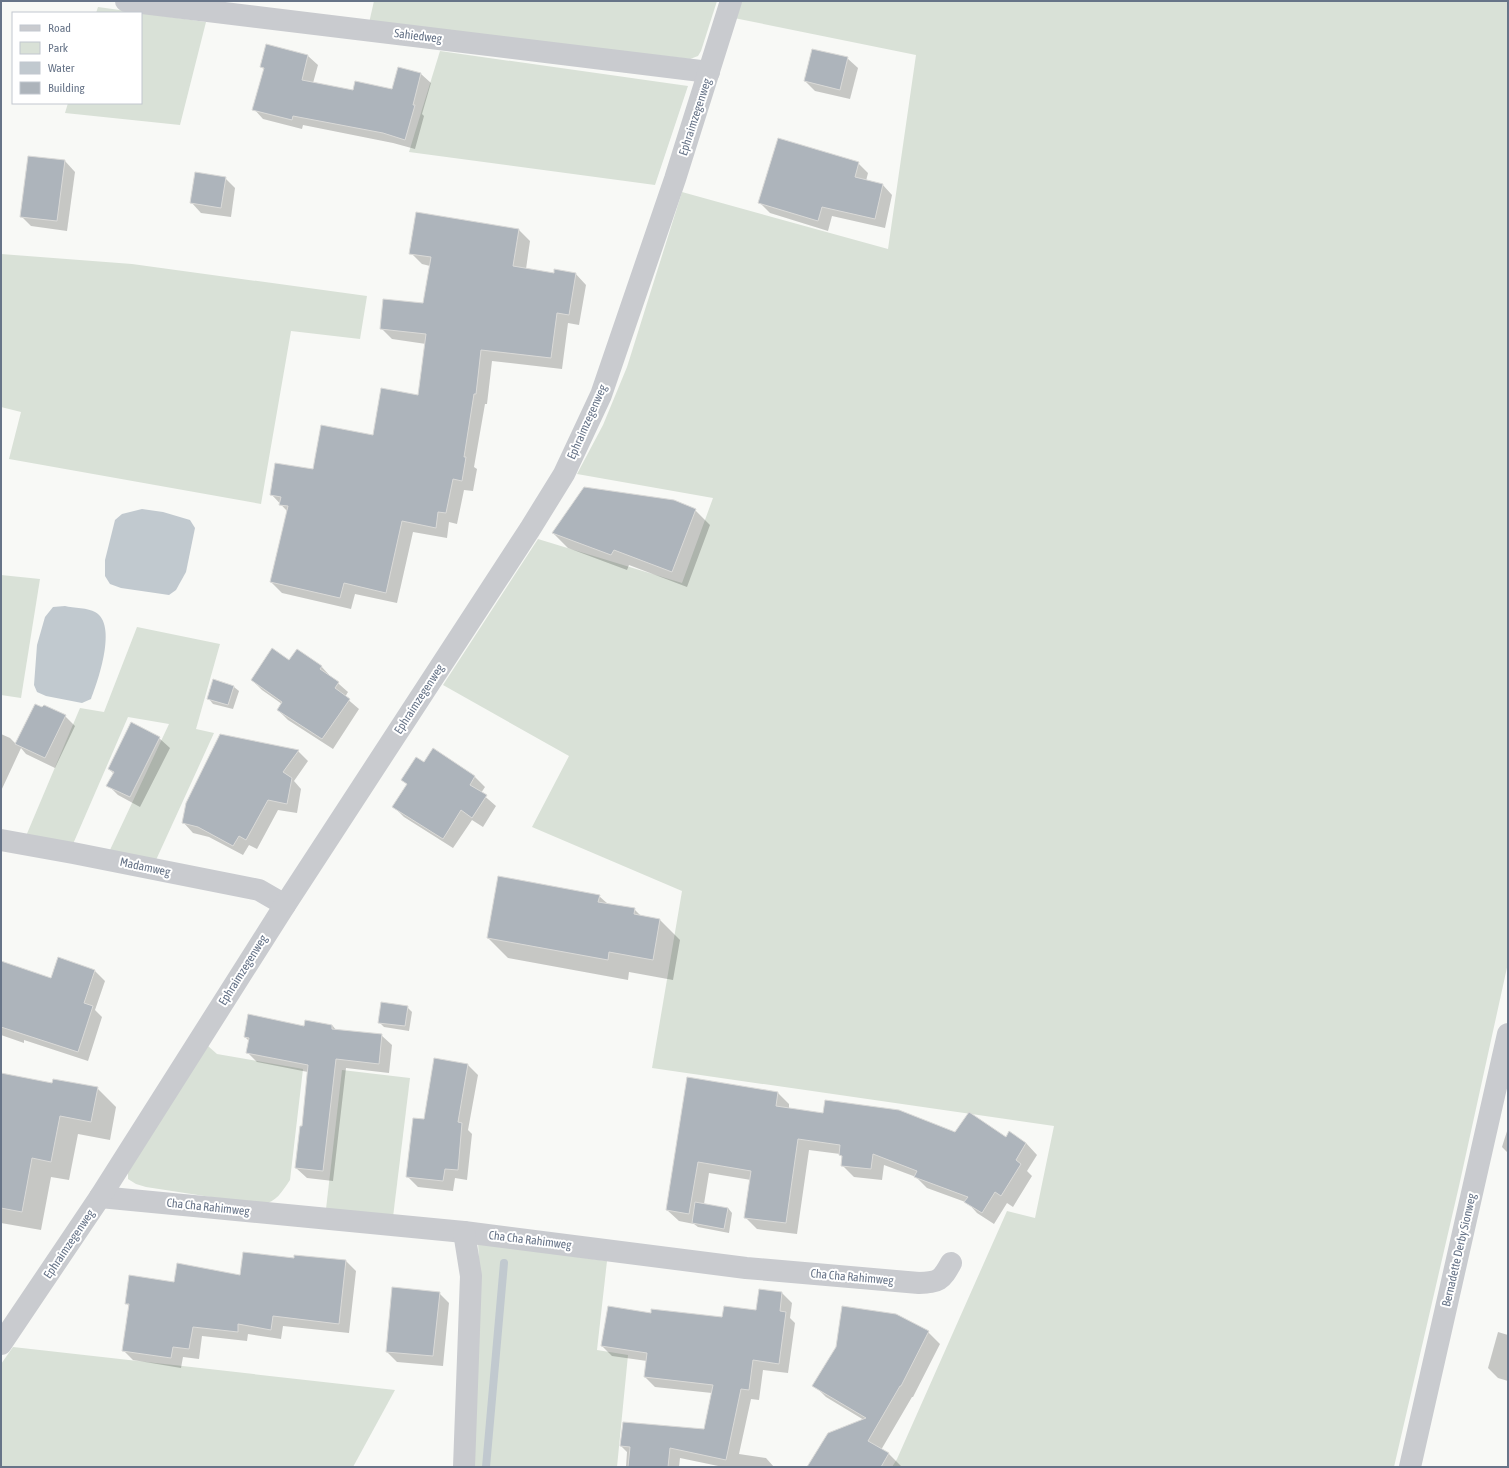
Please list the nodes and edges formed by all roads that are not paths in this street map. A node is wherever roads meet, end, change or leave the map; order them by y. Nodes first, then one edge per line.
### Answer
1 (126, 1) edge
2 (731, 1) edge
3 (709, 72) junction
4 (1, 840) edge
5 (285, 905) junction
6 (1508, 1034) edge
7 (100, 1197) junction
8 (464, 1232) junction
9 (951, 1263) dead end
10 (1, 1344) edge
11 (464, 1467) edge
12 (1410, 1467) edge

1 - 3 street, Sahiedweg
2 - 3 street, Ephraimzegenweg
3 - 5 street, Ephraimzegenweg
4 - 5 street, Madamweg
5 - 7 street, Ephraimzegenweg
6 - 12 street, Bernadette Derby Sionweg
7 - 8 street, Cha Cha Rahimweg
7 - 10 street, Ephraimzegenweg
8 - 9 street, Cha Cha Rahimweg
8 - 11 street

